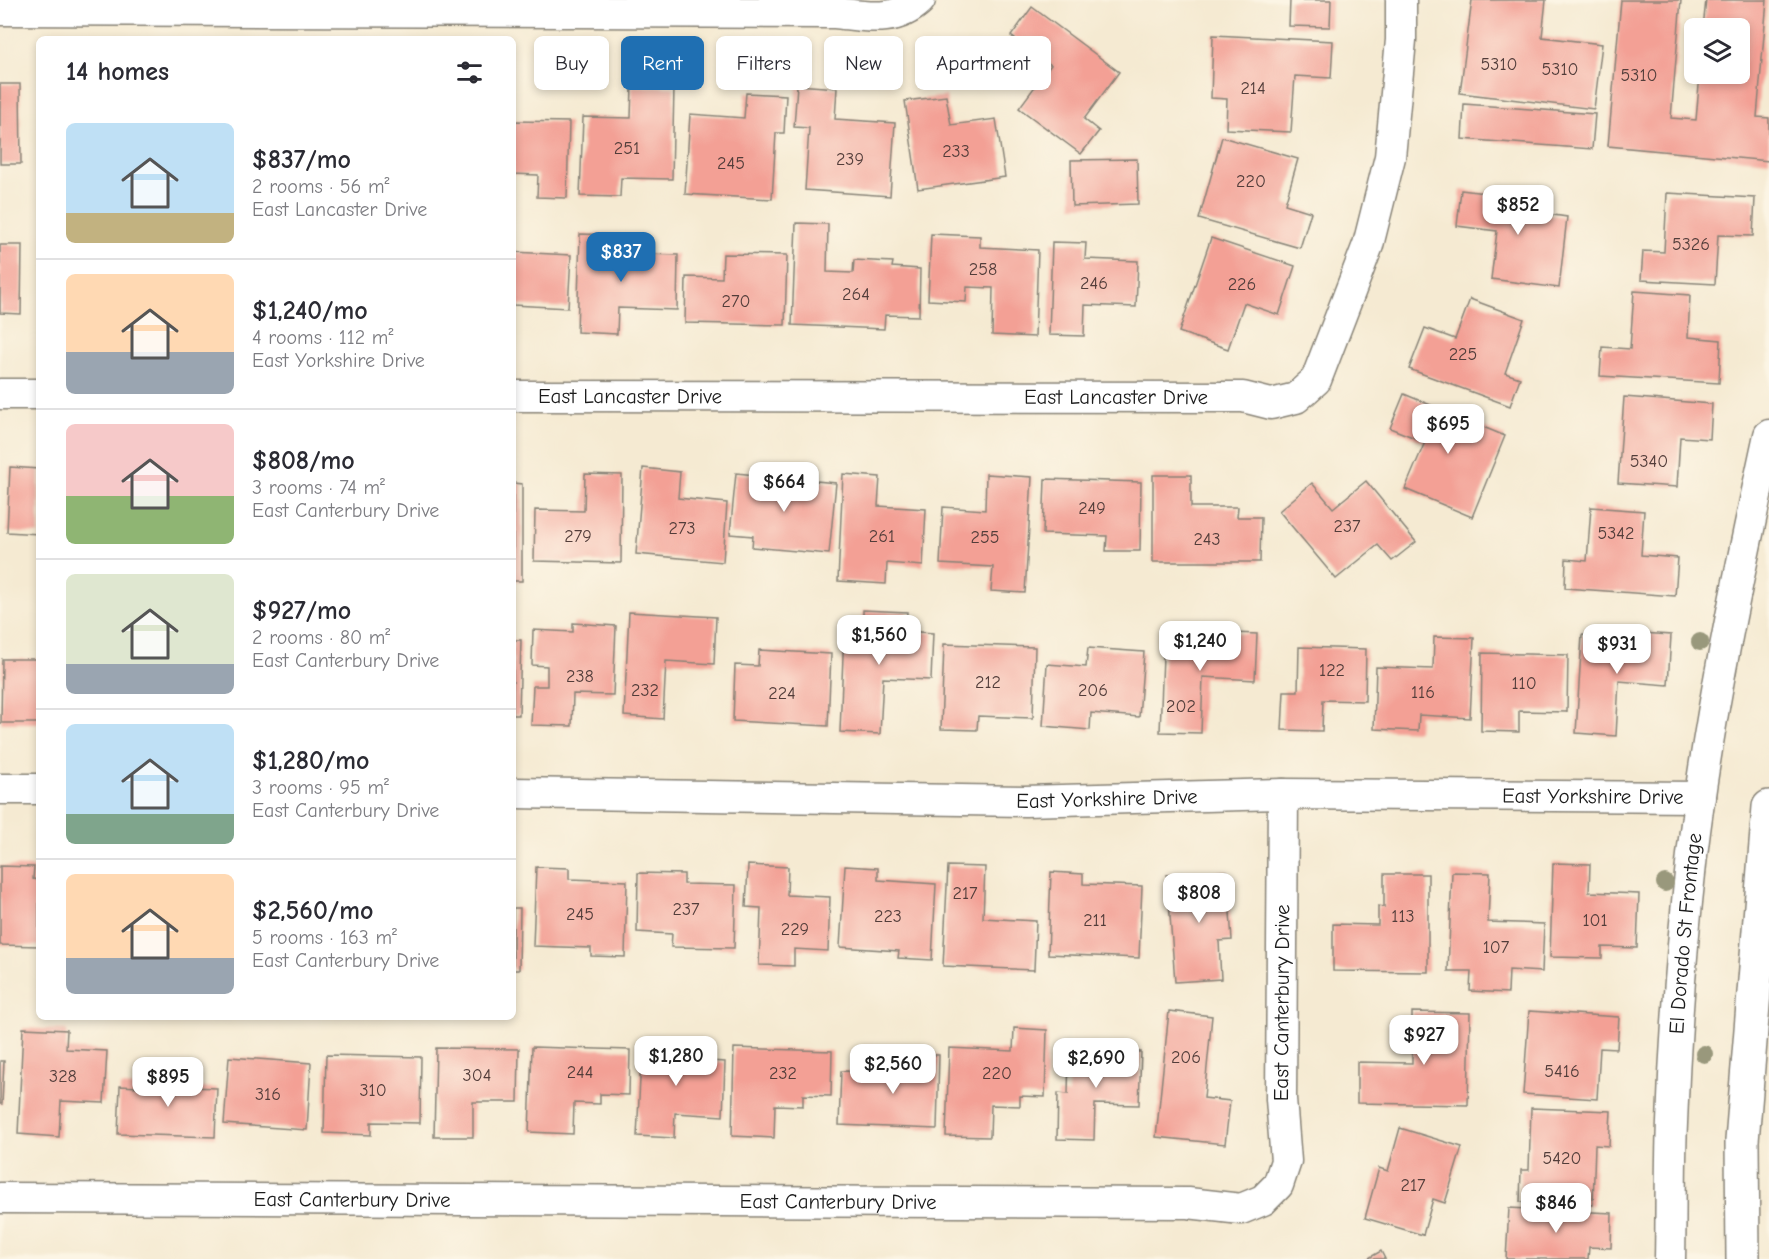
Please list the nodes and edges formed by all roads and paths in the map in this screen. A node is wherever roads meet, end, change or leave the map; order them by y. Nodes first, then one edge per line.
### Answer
1 (920, 0) edge
2 (1401, 0) edge
3 (0, 10) edge
4 (0, 394) edge
5 (36, 394) edge
6 (516, 396) edge
7 (1769, 435) edge
8 (0, 789) edge
9 (36, 789) edge
10 (516, 793) edge
11 (1283, 794) junction
12 (1700, 797) junction
13 (1769, 807) edge
14 (0, 1198) edge
15 (1670, 1259) edge
16 (1743, 1259) edge

1 - 3 street
2 - 6 street, East Lancaster Drive
4 - 5 street
7 - 12 street, El Dorado St Frontage
8 - 9 street
10 - 11 street, East Yorkshire Drive
11 - 12 street, East Yorkshire Drive
11 - 14 street, East Canterbury Drive
12 - 15 street, El Dorado St Frontage
13 - 16 main road

